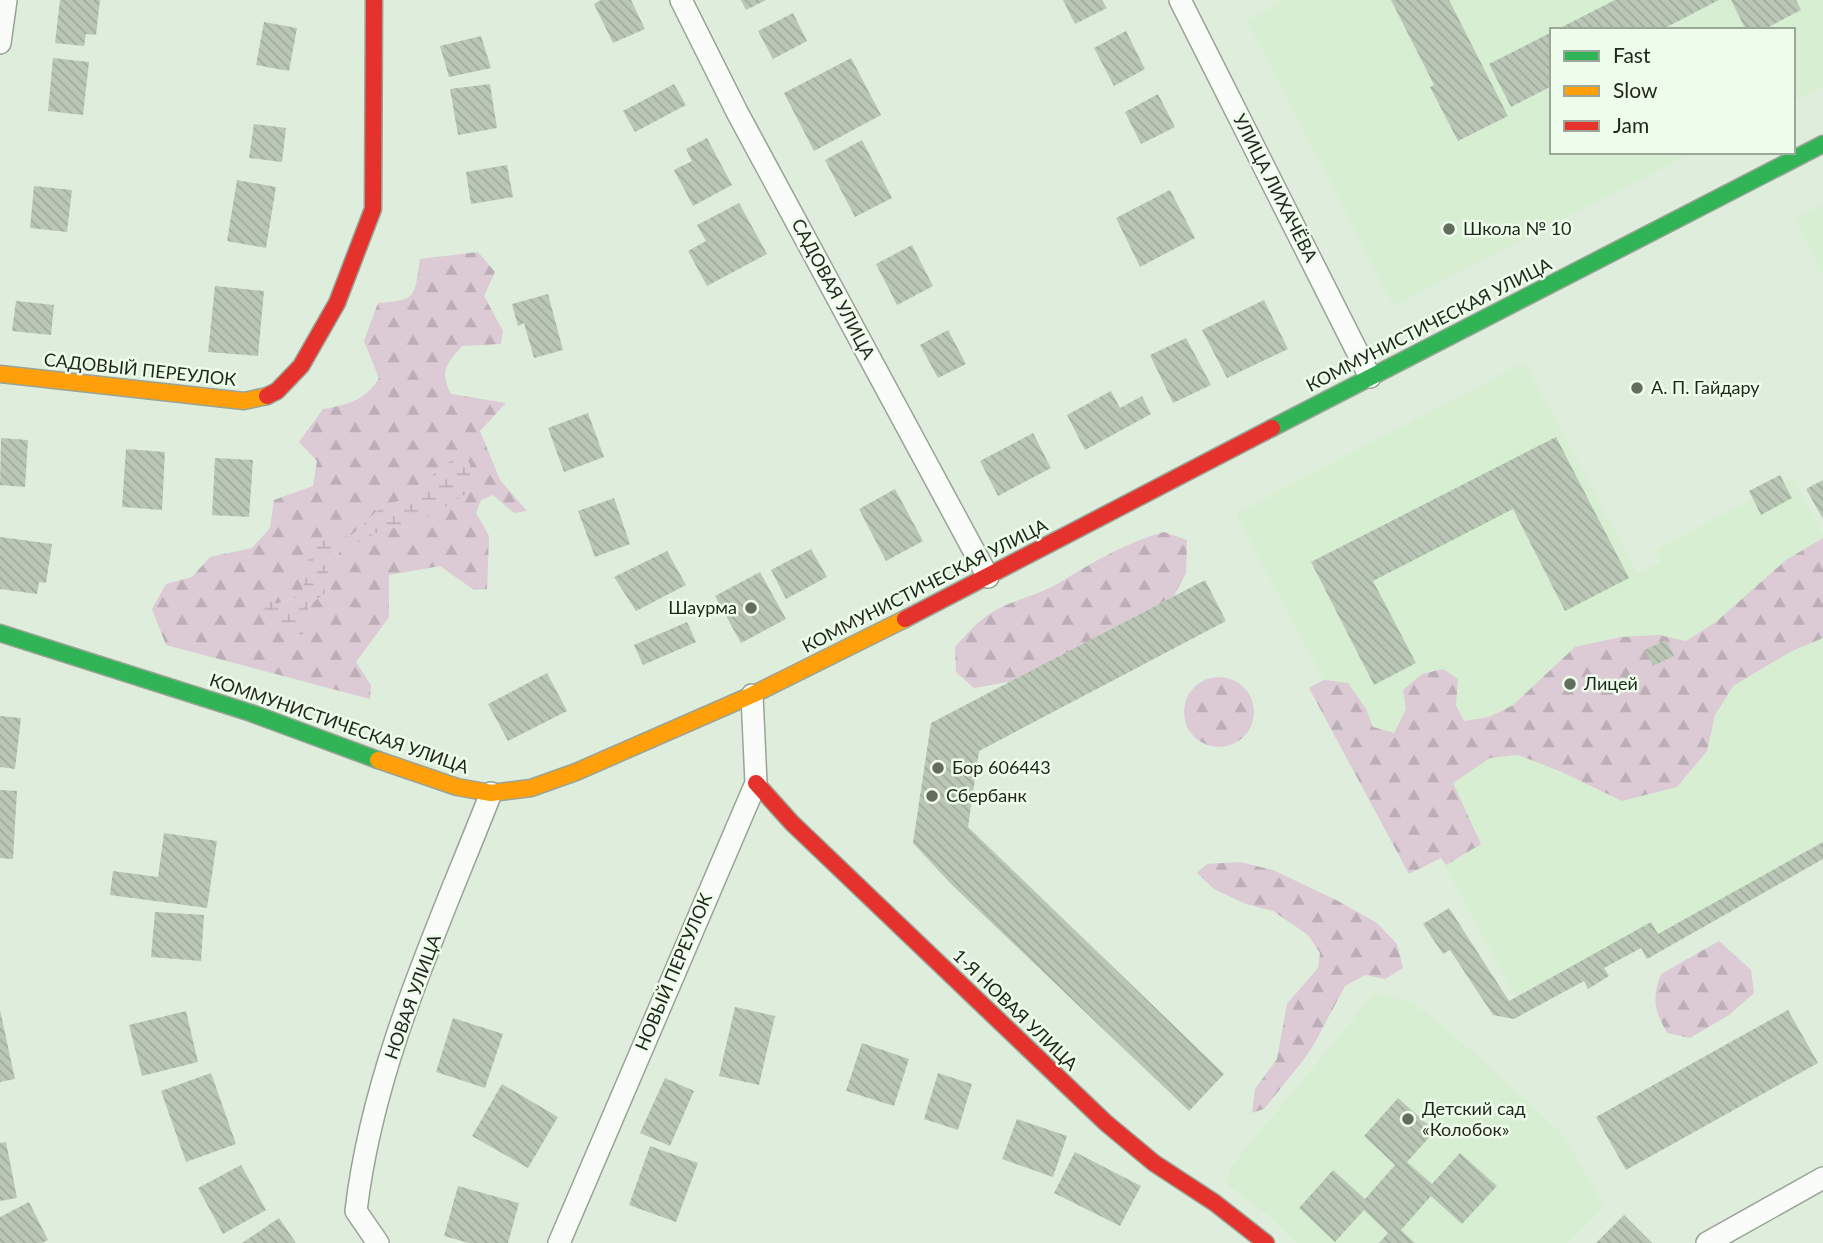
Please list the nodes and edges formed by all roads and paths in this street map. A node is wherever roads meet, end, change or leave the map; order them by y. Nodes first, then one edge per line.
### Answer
1 (6, 0) edge
2 (374, 0) edge
3 (681, 0) edge
4 (1180, 0) edge
5 (0, 43) edge
6 (1823, 144) edge
7 (0, 374) edge
8 (1370, 377) junction
9 (988, 577) junction
10 (0, 633) edge
11 (752, 695) junction
12 (756, 783) junction
13 (491, 793) junction
14 (1823, 1178) edge
15 (378, 1243) edge
16 (559, 1243) edge
17 (1266, 1243) edge
18 (1707, 1243) edge

1 - 5 street
2 - 7 street, САДОВЫЙ ПЕРЕУЛОК
3 - 9 street, САДОВАЯ УЛИЦА
4 - 8 street, УЛИЦА ЛИХАЧЁВА
6 - 8 street, КОММУНИСТИЧЕСКАЯ УЛИЦА
8 - 9 street, КОММУНИСТИЧЕСКАЯ УЛИЦА
9 - 11 street, КОММУНИСТИЧЕСКАЯ УЛИЦА
10 - 13 street, КОММУНИСТИЧЕСКАЯ УЛИЦА
11 - 12 street, НОВЫЙ ПЕРЕУЛОК
11 - 13 street, КОММУНИСТИЧЕСКАЯ УЛИЦА
12 - 16 street, НОВЫЙ ПЕРЕУЛОК
12 - 17 street, 1-Я НОВАЯ УЛИЦА
13 - 15 street, НОВАЯ УЛИЦА
14 - 18 street

